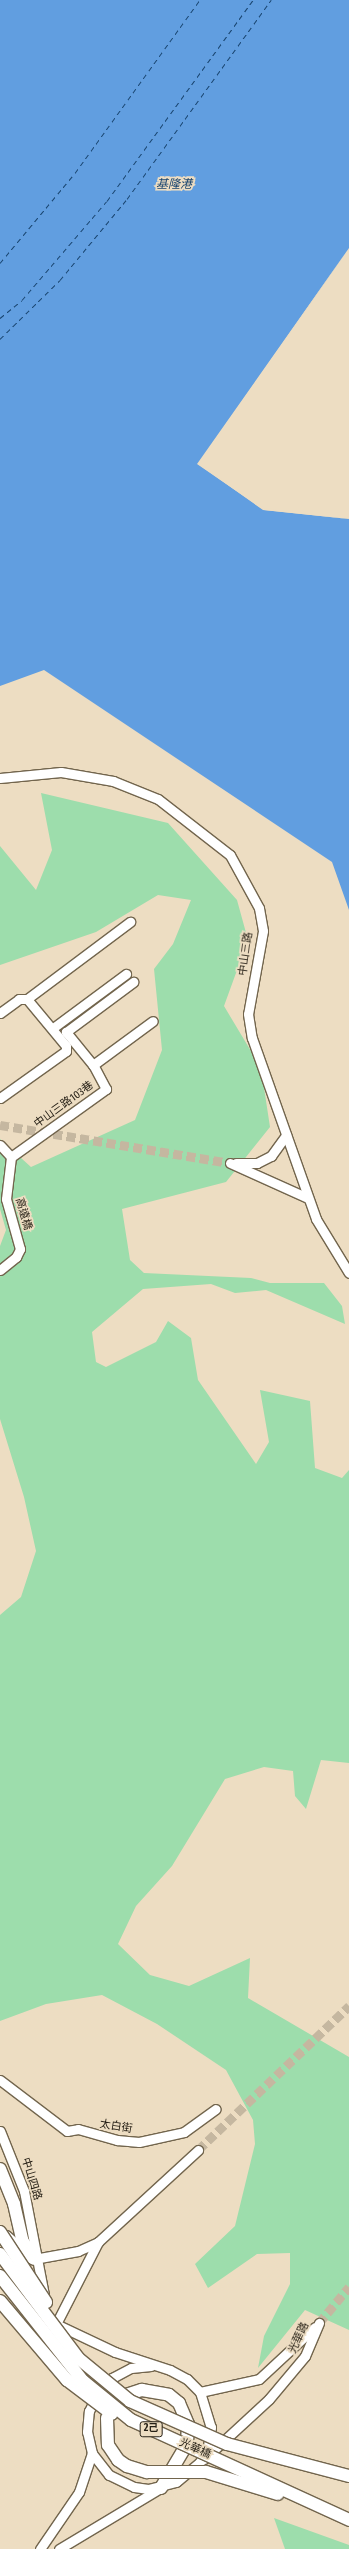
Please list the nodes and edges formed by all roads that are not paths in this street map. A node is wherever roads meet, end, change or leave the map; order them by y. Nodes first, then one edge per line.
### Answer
1 (0, 778) edge
2 (130, 922) dead end
3 (126, 974) dead end
4 (133, 982) dead end
5 (27, 999) junction
6 (0, 1013) edge
7 (153, 1020) dead end
8 (53, 1028) junction
9 (93, 1065) junction
10 (0, 1098) edge
11 (286, 1135) junction
12 (0, 1146) edge
13 (11, 1157) junction
14 (308, 1198) junction
15 (0, 1270) edge
16 (349, 1273) edge
17 (0, 2080) edge
18 (216, 2109) dead end
19 (0, 2131) edge
20 (198, 2150) tunnel mouth
21 (0, 2169) edge
22 (0, 2232) edge
23 (98, 2242) junction
24 (0, 2250) edge
25 (0, 2254) edge
26 (34, 2259) junction
27 (0, 2276) edge
28 (0, 2301) edge
29 (56, 2324) junction
30 (151, 2366) junction
31 (200, 2392) junction
32 (89, 2412) junction
33 (155, 2412) junction
34 (131, 2420) junction
35 (92, 2453) junction
36 (200, 2462) junction
37 (349, 2476) edge
38 (162, 2488) junction
39 (349, 2520) edge
40 (40, 2549) edge
41 (59, 2549) edge

1 - 11 street, 中山三路
2 - 5 street
3 - 8 street
4 - 9 street
5 - 6 street
5 - 8 street
7 - 9 street, 中山三路103巷
8 - 10 street
9 - 13 street, 中山三路103巷
11 - 14 street, 中山三路
11 - 14 street
12 - 13 street
13 - 15 street, 高遠橋
14 - 16 street, 中山三路
17 - 18 street, 太白街
19 - 26 street, 中山四路
20 - 23 street
21 - 26 main road
22 - 26 street
22 - 33 main road, bridge
23 - 26 street
23 - 29 street
24 - 26 street
25 - 33 main road, 光華橋 / 2己, bridge
26 - 29 street, 中山四路
27 - 34 main road, 光華橋 / 2己, bridge
28 - 34 main road, bridge
29 - 30 street
29 - 32 street, 中山四路
30 - 31 street
30 - 32 street
31 - 36 street
31 - 36 street, 光華路
32 - 35 street
33 - 37 main road, 光華橋 / 2己, bridge
34 - 39 main road, 光華橋 / 2己, bridge
35 - 38 street
35 - 40 street
36 - 38 street
38 - 39 main road, bridge
38 - 41 street

